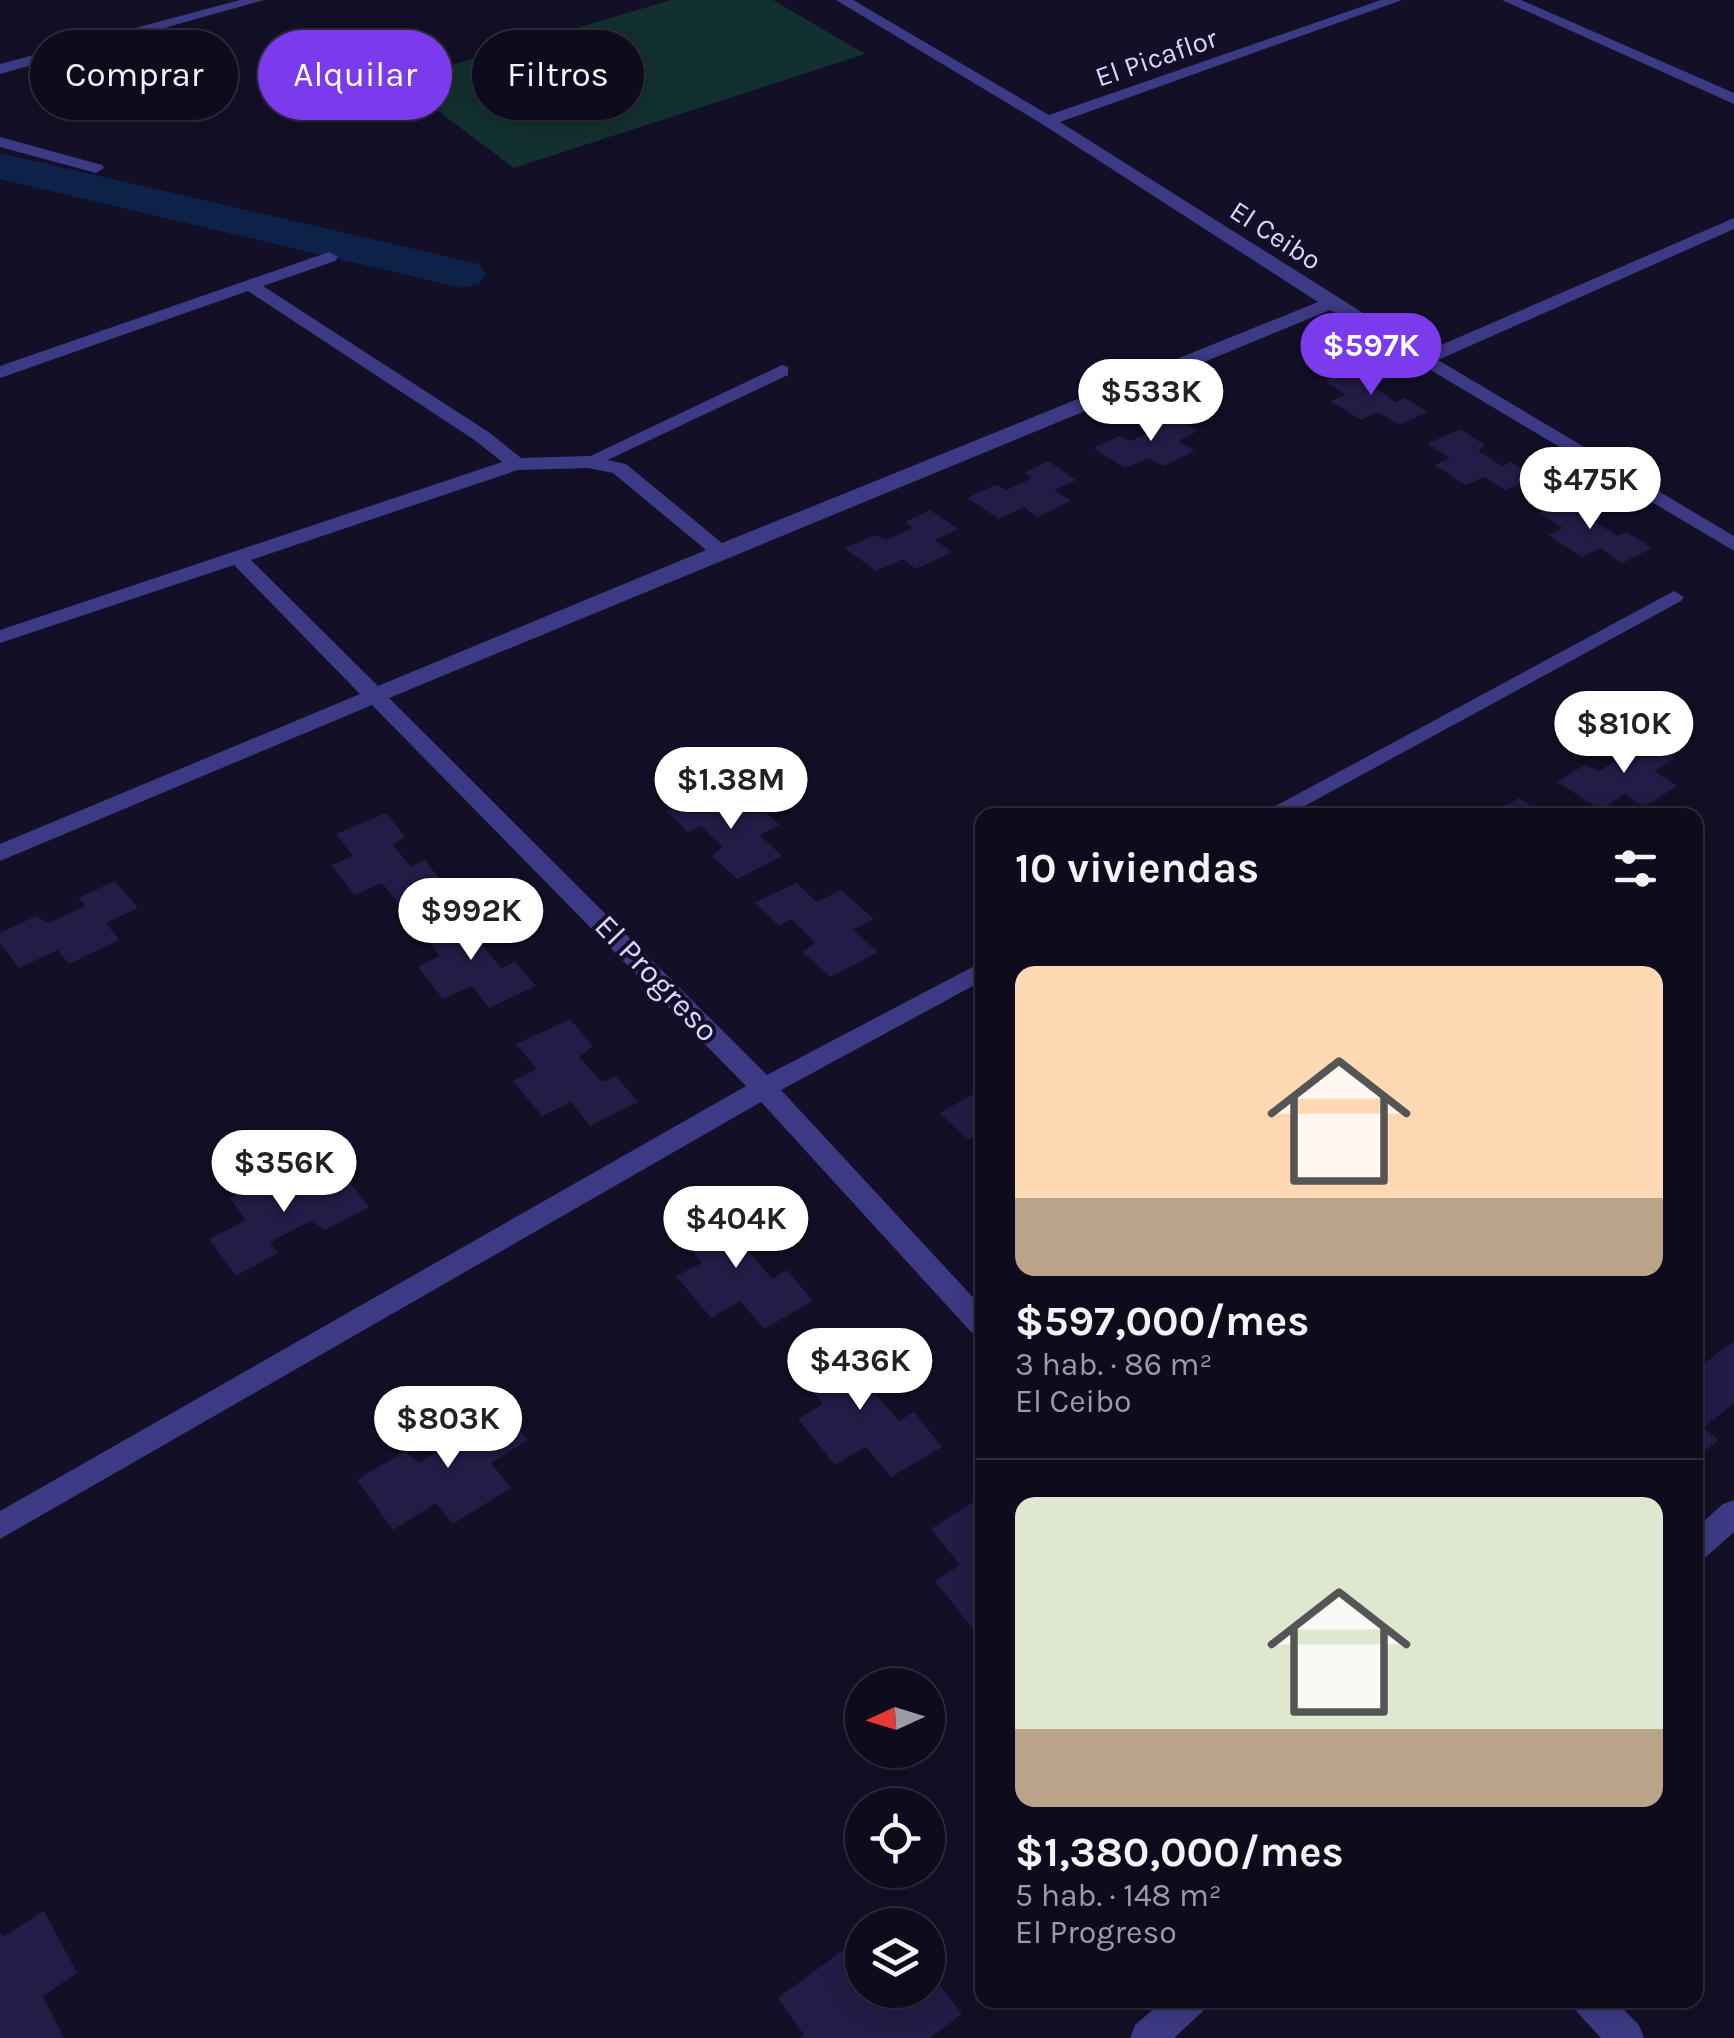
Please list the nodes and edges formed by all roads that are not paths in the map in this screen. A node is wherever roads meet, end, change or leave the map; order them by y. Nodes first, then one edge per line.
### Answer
1 (257, 0) edge
2 (843, 0) edge
3 (1394, 0) edge
4 (1509, 0) edge
5 (0, 69) edge
6 (1734, 99) edge
7 (1048, 121) junction
8 (0, 142) edge
9 (96, 168) dead end
10 (1734, 223) edge
11 (329, 258) dead end
12 (250, 285) junction
13 (1331, 303) junction
14 (1427, 358) junction
15 (782, 371) dead end
16 (0, 372) edge
17 (588, 462) junction
18 (516, 464) junction
19 (1734, 545) edge
20 (720, 551) junction
21 (237, 556) junction
22 (1674, 597) dead end
23 (0, 638) edge
24 (379, 696) junction
25 (1283, 808) edge
26 (0, 853) edge
27 (975, 974) edge
28 (764, 1088) junction
29 (975, 1317) edge
30 (1734, 1513) edge
31 (0, 1526) edge
32 (1703, 1541) edge
33 (1181, 2008) edge
34 (1597, 2008) edge
35 (1148, 2038) edge
36 (1626, 2038) edge

1 - 5 street
2 - 7 street, El Ceibo
3 - 7 street, El Picaflor
4 - 6 street
7 - 13 street, El Ceibo
8 - 9 street
10 - 14 street
11 - 12 street
12 - 16 street
12 - 18 street
13 - 14 street, El Ceibo
13 - 20 street
14 - 19 street, El Ceibo
15 - 17 street
17 - 18 street
17 - 20 street
18 - 21 street
20 - 24 street
21 - 23 street
21 - 24 street, El Progreso
22 - 25 street
24 - 26 street
24 - 28 street, El Progreso
27 - 28 street
28 - 29 street, El Progreso
28 - 31 street
30 - 32 street
33 - 35 street
34 - 36 street

